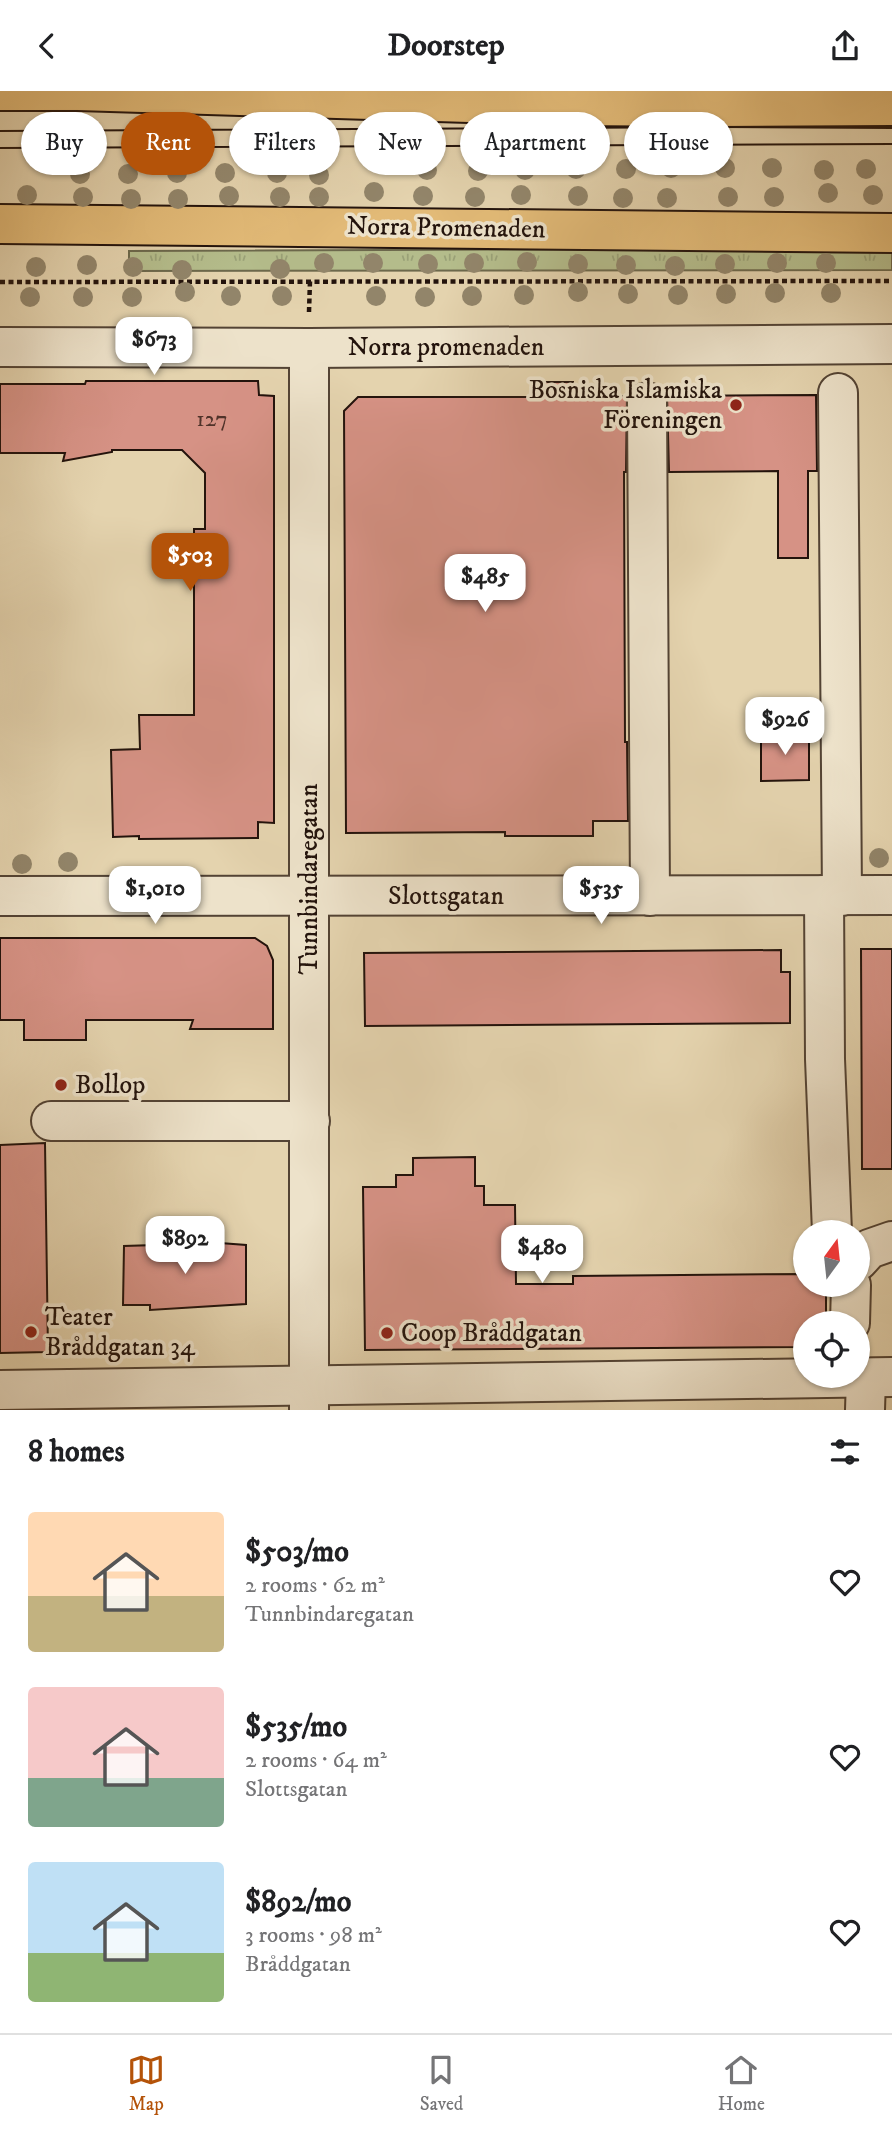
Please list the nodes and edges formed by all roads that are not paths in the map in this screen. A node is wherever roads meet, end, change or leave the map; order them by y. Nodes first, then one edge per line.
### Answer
1 (0, 91) edge
2 (78, 91) edge
3 (892, 108) edge
4 (0, 225) edge
5 (892, 233) edge
6 (892, 344) edge
7 (0, 347) edge
8 (309, 348) junction
9 (838, 393) dead end
10 (647, 402) dead end
11 (833, 895) junction
12 (892, 895) edge
13 (0, 896) edge
14 (650, 896) junction
15 (309, 897) junction
16 (51, 1121) dead end
17 (310, 1121) junction
18 (832, 1220) edge
19 (892, 1241) edge
20 (870, 1249) edge
21 (793, 1386) edge
22 (0, 1390) edge
23 (309, 1398) edge

1 - 2 main road
2 - 3 main road
4 - 5 main road, Norra Promenaden
6 - 8 street, Norra promenaden
7 - 8 street, Norra promenaden
8 - 15 street, Tunnbindaregatan
9 - 11 street
10 - 14 street
11 - 12 street, Slottsgatan
11 - 14 street, Slottsgatan
11 - 18 street
13 - 15 street, Slottsgatan
14 - 15 street, Slottsgatan
15 - 17 street, Tunnbindaregatan
16 - 17 street
17 - 23 street, Tunnbindaregatan
19 - 20 street
21 - 23 street
22 - 23 street

